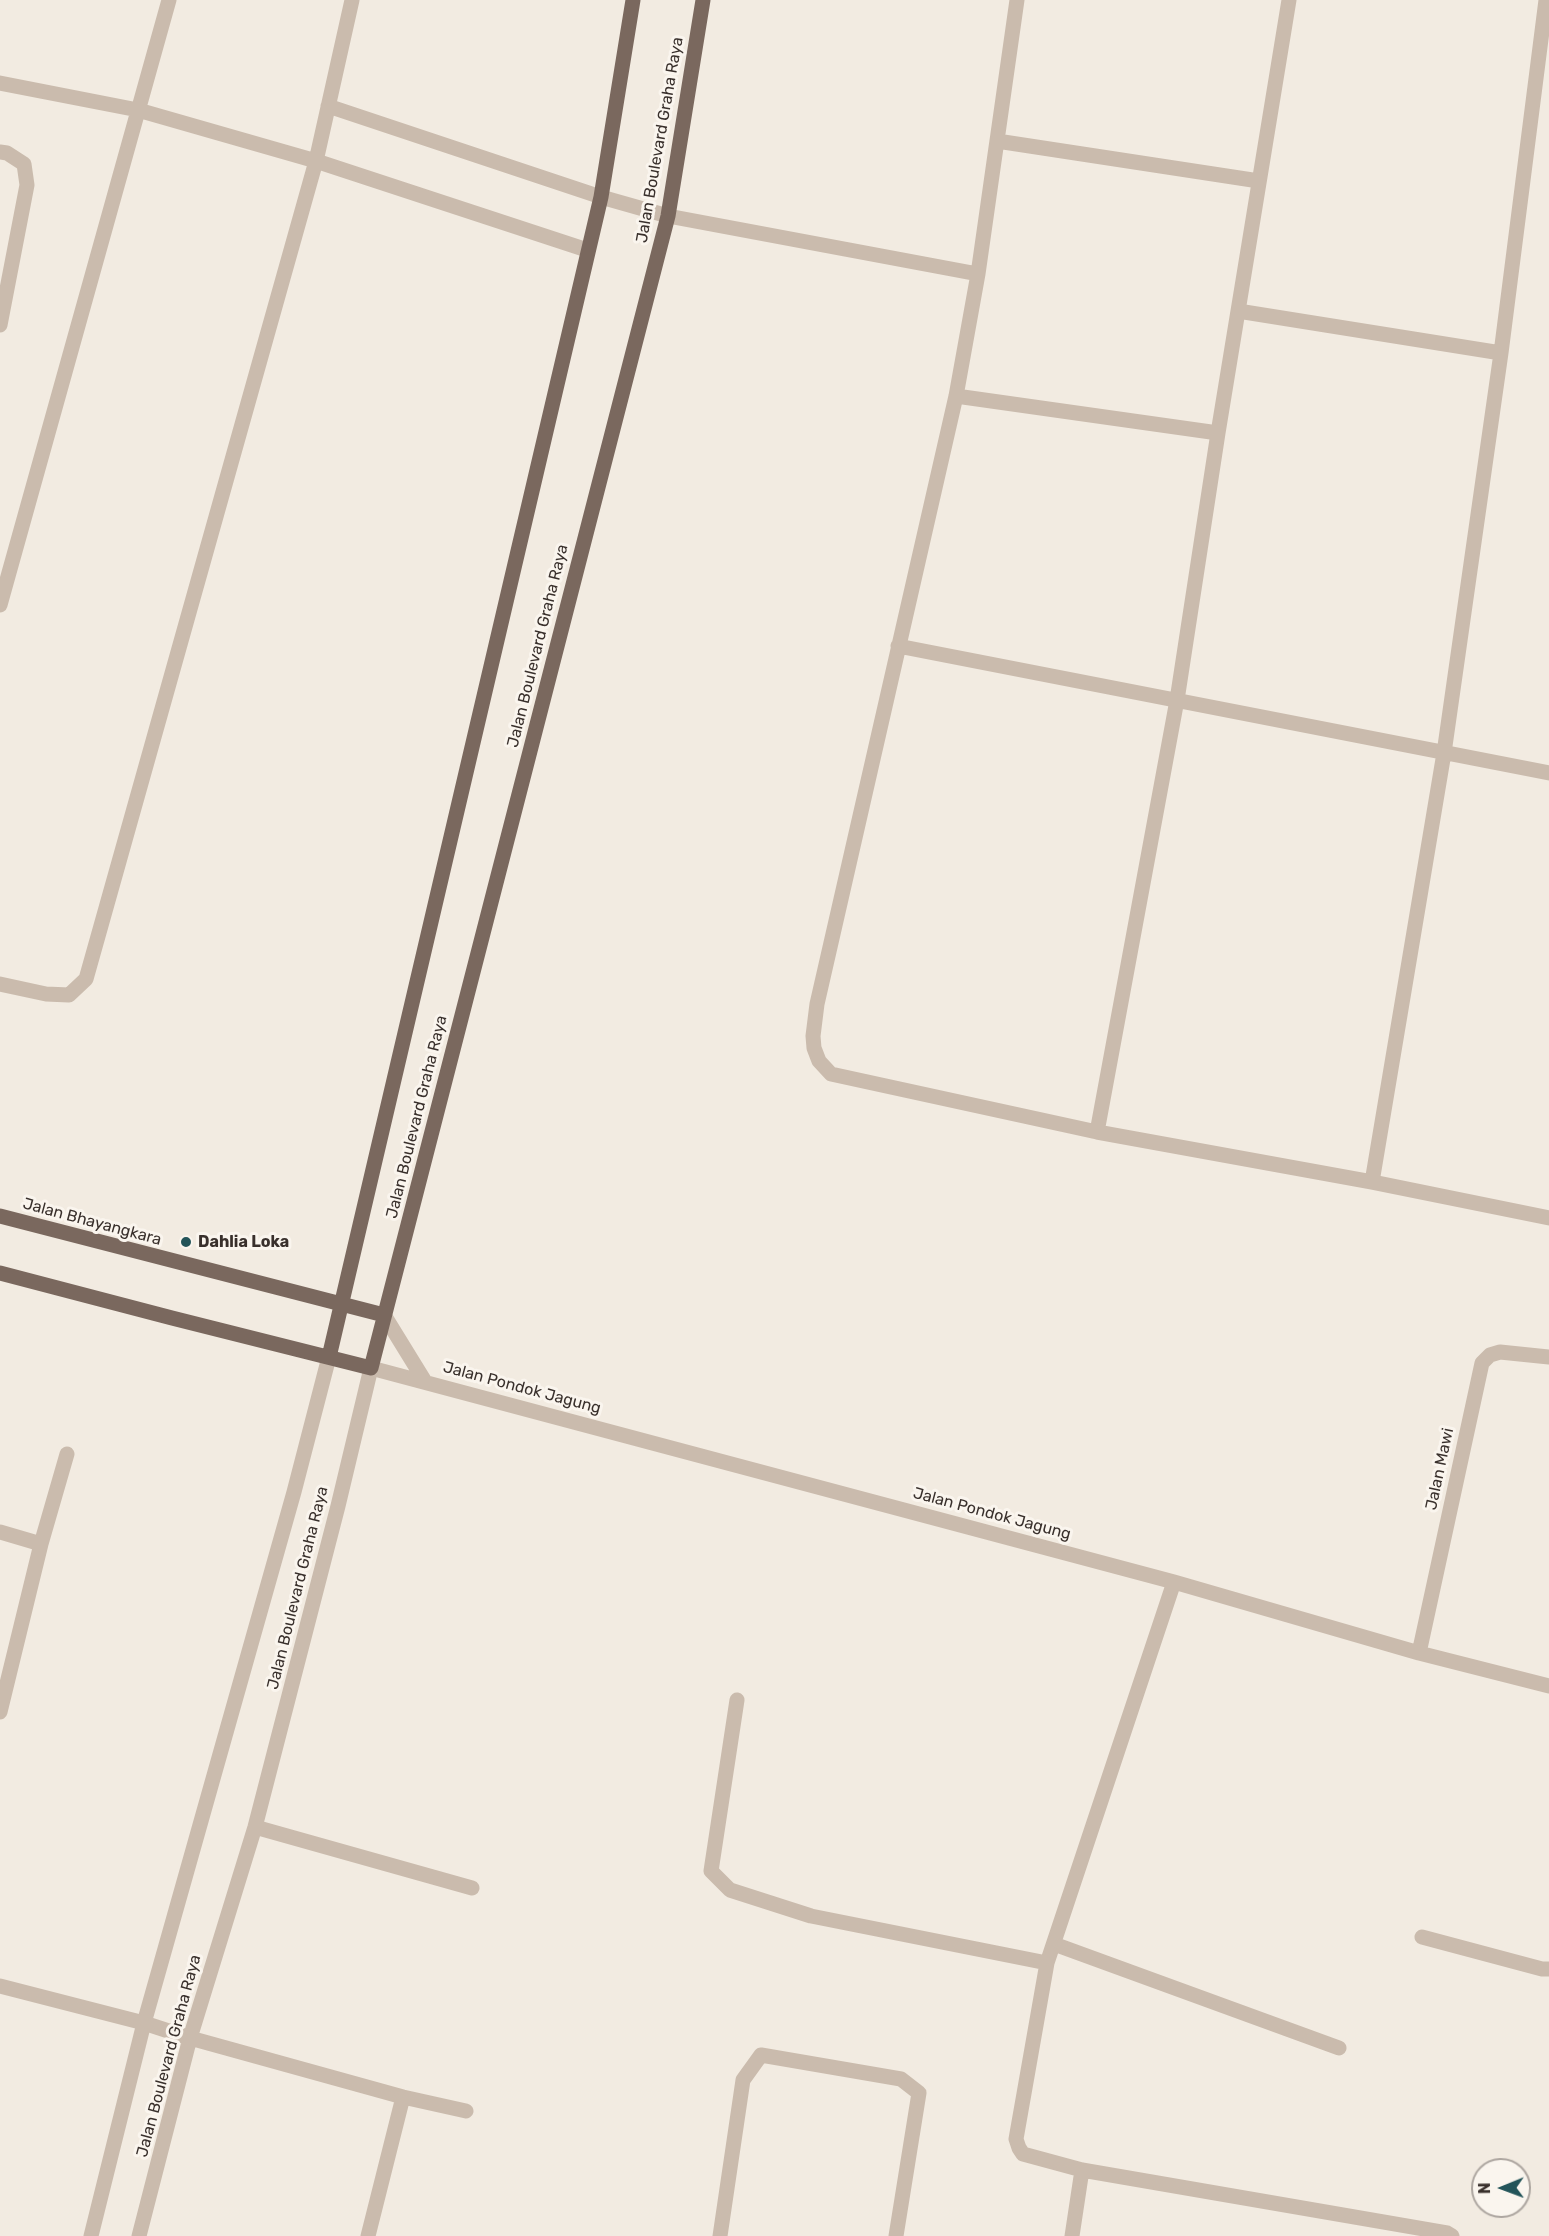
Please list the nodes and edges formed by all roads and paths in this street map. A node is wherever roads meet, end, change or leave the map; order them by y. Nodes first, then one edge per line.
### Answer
1 (169, 0) edge
2 (352, 0) edge
3 (633, 0) edge
4 (703, 0) edge
5 (1017, 0) edge
6 (1289, 0) edge
7 (1546, 0) edge
8 (0, 83) edge
9 (328, 106) junction
10 (138, 110) junction
11 (997, 141) junction
12 (0, 152) edge
13 (316, 161) junction
14 (1259, 181) junction
15 (601, 197) junction
16 (668, 216) junction
17 (587, 250) junction
18 (978, 274) junction
19 (1238, 311) junction
20 (0, 325) edge
21 (1501, 353) junction
22 (956, 396) junction
23 (1218, 433) junction
24 (0, 605) edge
25 (898, 646) junction
26 (1177, 700) junction
27 (1444, 753) junction
28 (1549, 773) edge
29 (0, 984) edge
30 (1097, 1132) junction
31 (1372, 1182) junction
32 (0, 1216) edge
33 (1549, 1218) edge
34 (0, 1273) edge
35 (342, 1305) junction
36 (384, 1315) junction
37 (329, 1357) junction
38 (1549, 1357) edge
39 (371, 1368) junction
40 (424, 1380) junction
41 (67, 1454) dead end
42 (0, 1532) edge
43 (41, 1544) junction
44 (1174, 1582) junction
45 (1419, 1653) junction
46 (1549, 1686) edge
47 (737, 1700) dead end
48 (0, 1712) edge
49 (255, 1827) junction
50 (472, 1888) dead end
51 (1422, 1937) dead end
52 (1054, 1944) junction
53 (1047, 1963) junction
54 (1549, 1969) edge
55 (0, 1986) edge
56 (144, 2023) junction
57 (190, 2038) junction
58 (1339, 2048) dead end
59 (403, 2097) junction
60 (466, 2110) dead end
61 (1082, 2170) junction
62 (91, 2236) edge
63 (139, 2236) edge
64 (368, 2236) edge
65 (720, 2236) edge
66 (896, 2236) edge
67 (1072, 2236) edge
68 (1452, 2236) edge

1 - 10 street
2 - 9 street
3 - 15 main road, Jalan Boulevard Graha Raya
4 - 16 main road, Jalan Boulevard Graha Raya
5 - 11 street
6 - 14 street
7 - 21 street
8 - 10 street
9 - 13 street
9 - 15 street
10 - 13 street
10 - 24 street
11 - 14 street
11 - 18 street
12 - 20 street
13 - 17 street
13 - 29 street
14 - 19 street
15 - 16 street
15 - 17 main road, Jalan Boulevard Graha Raya
16 - 18 street
16 - 36 main road, Jalan Boulevard Graha Raya
17 - 35 main road, Jalan Boulevard Graha Raya
18 - 22 street
19 - 21 street
19 - 23 street
21 - 27 street
22 - 23 street
22 - 25 street
23 - 26 street
25 - 26 street
25 - 30 street
26 - 27 street
26 - 30 street
27 - 28 street
27 - 31 street
30 - 31 street
31 - 33 street
32 - 35 main road, Jalan Bhayangkara
34 - 37 main road
35 - 36 main road, Jalan Bhayangkara
35 - 37 main road, Jalan Boulevard Graha Raya
36 - 39 main road, Jalan Boulevard Graha Raya
36 - 40 street, Jalan Pondok Jagung
37 - 39 main road
37 - 56 street, Jalan Boulevard Graha Raya
38 - 45 street, Jalan Mawi
39 - 40 street, Jalan Pondok Jagung
39 - 49 street, Jalan Boulevard Graha Raya
40 - 44 street, Jalan Pondok Jagung
41 - 43 street
42 - 43 street
43 - 48 street
44 - 45 street, Jalan Pondok Jagung
44 - 52 street
45 - 46 street, Jalan Pondok Jagung
47 - 53 street
49 - 50 street
49 - 57 street, Jalan Boulevard Graha Raya
51 - 54 street
52 - 53 street
52 - 58 street
53 - 61 street
55 - 56 street
56 - 57 street
56 - 62 street, Jalan Boulevard Graha Raya
57 - 59 street
57 - 63 street, Jalan Boulevard Graha Raya
59 - 60 street
59 - 64 street
61 - 67 street
61 - 68 street
65 - 66 street

